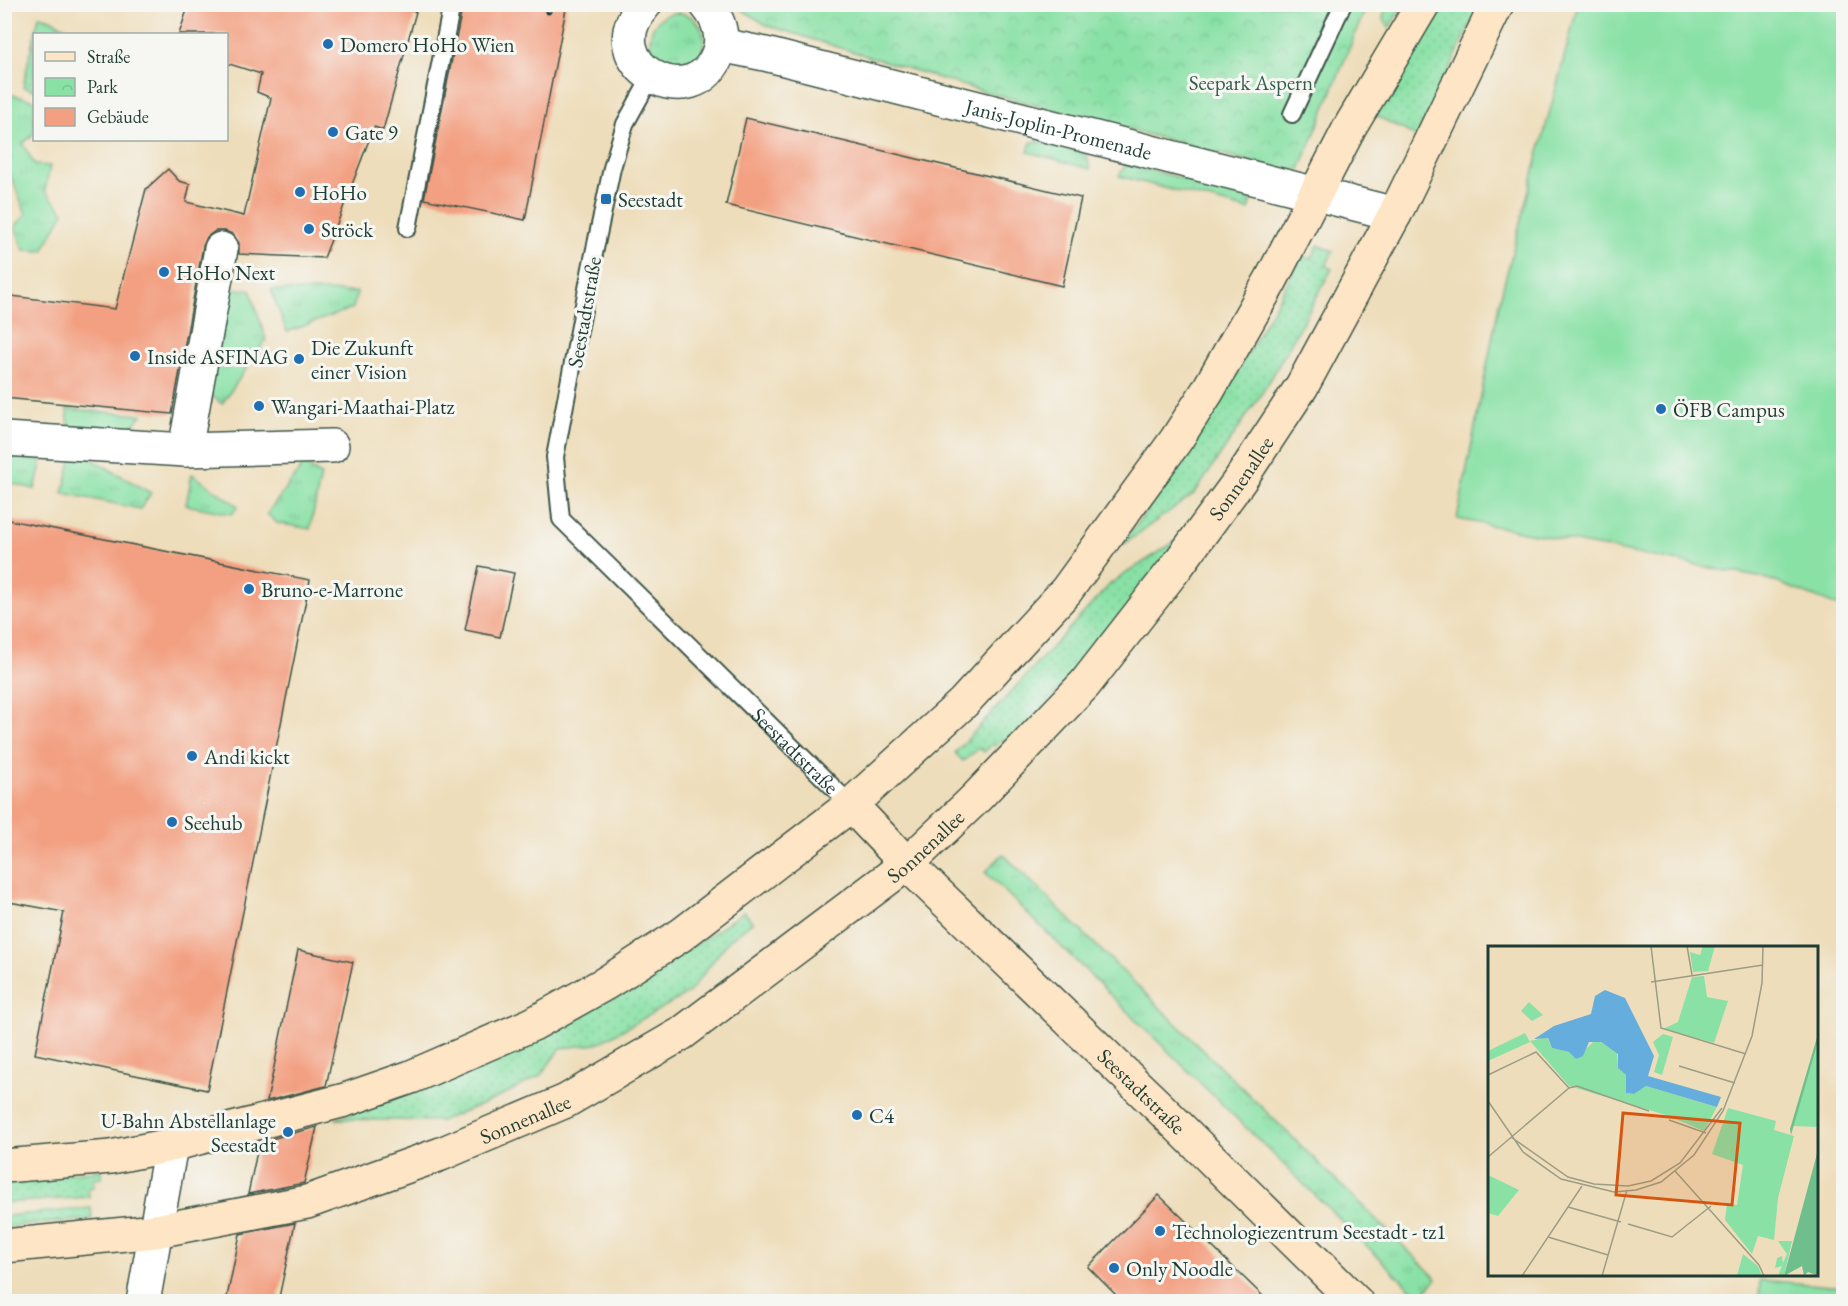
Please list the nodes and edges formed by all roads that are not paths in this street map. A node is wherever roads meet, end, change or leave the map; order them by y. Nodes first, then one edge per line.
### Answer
1 (452, 4) edge
2 (645, 4) edge
3 (706, 4) edge
4 (1343, 4) edge
5 (1423, 4) edge
6 (1497, 4) edge
7 (721, 45) junction
8 (651, 77) junction
9 (1292, 114) dead end
10 (1316, 192) junction
11 (1395, 214) junction
12 (408, 228) dead end
13 (221, 249) dead end
14 (4, 439) edge
15 (332, 446) dead end
16 (185, 450) junction
17 (851, 805) junction
18 (907, 864) junction
19 (171, 1145) junction
20 (4, 1166) edge
21 (156, 1231) junction
22 (4, 1246) edge
23 (143, 1302) edge
24 (1356, 1302) edge

1 - 12 lane
2 - 8 street
3 - 7 street
4 - 9 lane
5 - 10 street
6 - 11 street, Sonnenallee
7 - 8 street
7 - 10 street, Janis-Joplin-Promenade
8 - 17 lane, Seestadtstraße
10 - 11 street, Janis-Joplin-Promenade
10 - 17 street
11 - 18 street, Sonnenallee
13 - 16 street
14 - 16 street
15 - 16 street
17 - 18 street, Seestadtstraße
17 - 19 street
18 - 21 street, Sonnenallee
18 - 24 street, Seestadtstraße
19 - 20 street
19 - 21 street
21 - 22 street, Sonnenallee
21 - 23 street

